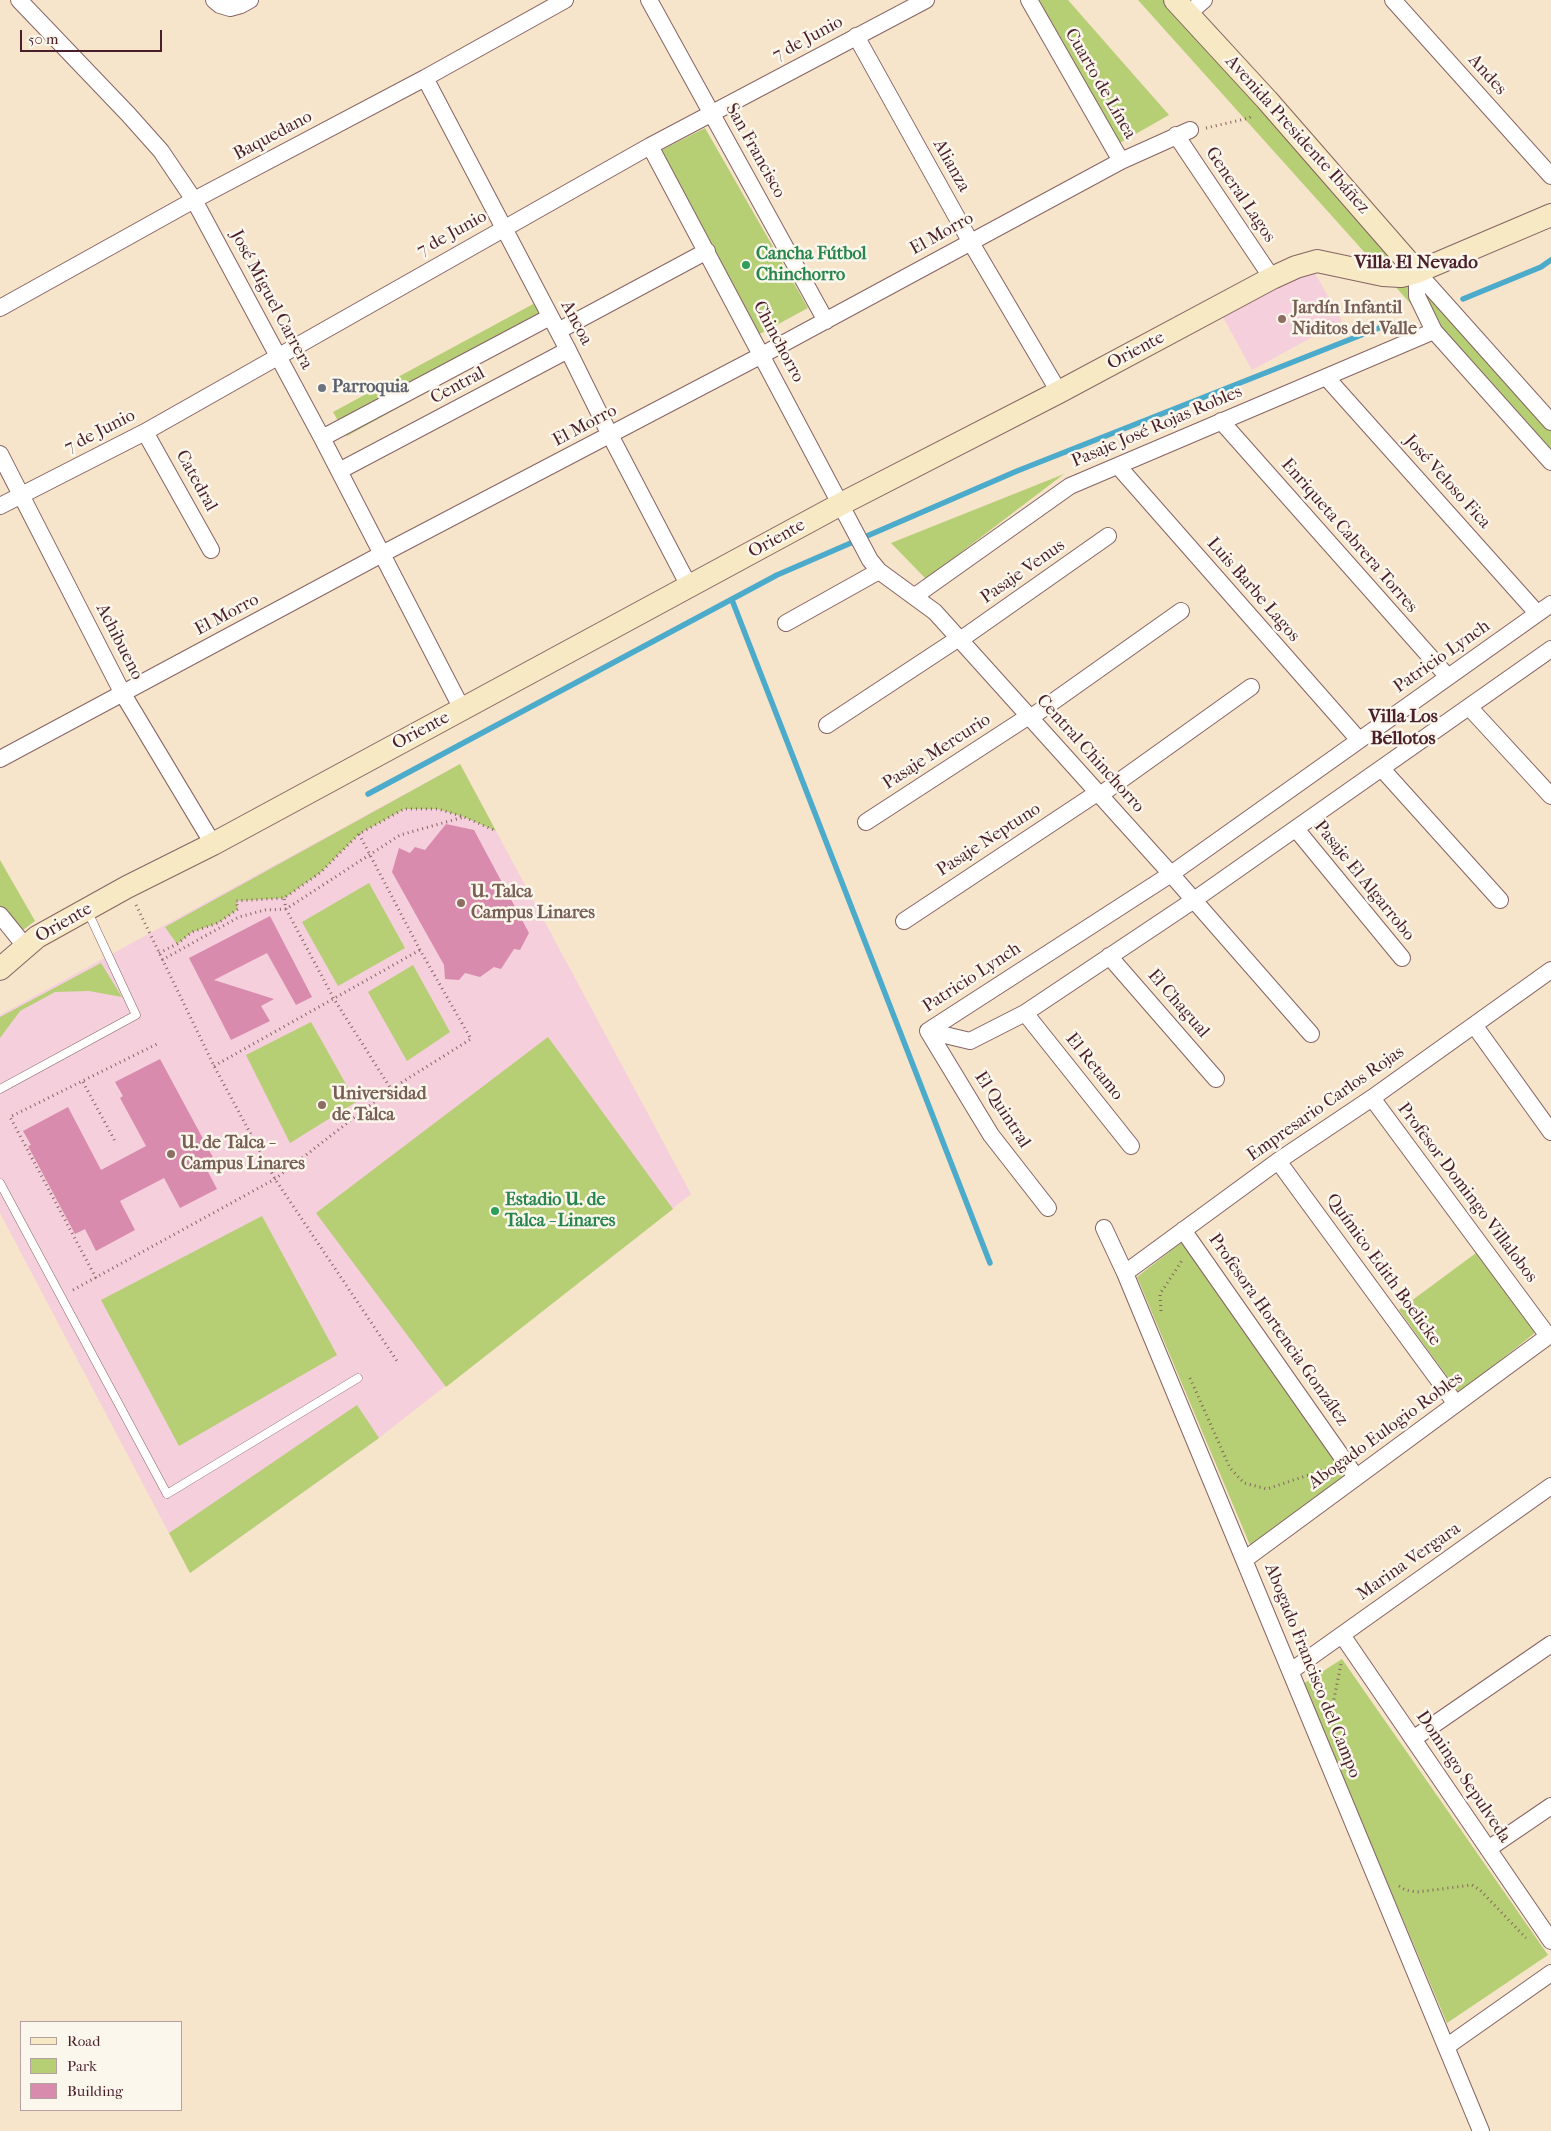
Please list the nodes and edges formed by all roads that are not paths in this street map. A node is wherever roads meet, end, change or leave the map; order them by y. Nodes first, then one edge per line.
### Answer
1 (19, 0) edge
2 (250, 0) edge
3 (565, 0) edge
4 (649, 0) edge
5 (926, 0) edge
6 (1029, 0) edge
7 (1393, 0) edge
8 (217, 2) edge
9 (1189, 5) edge
10 (856, 36) junction
11 (425, 78) junction
12 (712, 114) junction
13 (1183, 132) joint
14 (650, 146) junction
15 (1121, 161) junction
16 (1551, 176) edge
17 (194, 200) junction
18 (1551, 215) edge
19 (504, 228) junction
20 (970, 241) junction
21 (707, 251) junction
22 (1417, 272) junction
23 (1272, 278) junction
24 (0, 308) edge
25 (826, 321) junction
26 (554, 324) junction
27 (1434, 331) junction
28 (568, 350) junction
29 (278, 355) junction
30 (762, 355) junction
31 (1326, 377) junction
32 (1059, 392) junction
33 (1221, 422) junction
34 (1551, 422) edge
35 (146, 432) junction
36 (610, 435) junction
37 (322, 438) junction
38 (0, 454) edge
39 (1551, 462) edge
40 (1118, 466) junction
41 (339, 471) junction
42 (21, 495) junction
43 (841, 504) junction
44 (0, 506) edge
45 (1108, 536) dead end
46 (211, 550) dead end
47 (382, 554) junction
48 (875, 565) junction
49 (690, 588) junction
50 (915, 596) junction
51 (1551, 604) edge
52 (1181, 611) dead end
53 (1538, 614) junction
54 (786, 623) dead end
55 (959, 639) junction
56 (1551, 649) edge
57 (1448, 677) junction
58 (1251, 687) dead end
59 (123, 694) junction
60 (1469, 707) junction
61 (462, 709) junction
62 (1029, 717) junction
63 (828, 724) dead end
64 (1359, 740) junction
65 (0, 759) edge
66 (1382, 769) junction
67 (1099, 794) junction
68 (1551, 796) edge
69 (866, 822) dead end
70 (1296, 829) junction
71 (213, 844) junction
72 (1171, 874) junction
73 (1194, 900) junction
74 (1500, 900) dead end
75 (87, 909) junction
76 (0, 915) edge
77 (904, 921) dead end
78 (25, 946) junction
79 (1109, 956) junction
80 (1402, 958) dead end
81 (0, 969) edge
82 (1551, 970) edge
83 (1025, 1012) junction
84 (1474, 1025) junction
85 (928, 1031) junction
86 (1311, 1034) dead end
87 (1216, 1079) dead end
88 (0, 1089) edge
89 (1372, 1098) junction
90 (1551, 1132) edge
91 (1131, 1146) dead end
92 (1278, 1161) junction
93 (0, 1183) edge
94 (1048, 1208) dead end
95 (1104, 1228) dead end
96 (1183, 1230) junction
97 (1126, 1274) junction
98 (1549, 1335) edge
99 (358, 1378) dead end
100 (1456, 1404) junction
101 (1356, 1477) junction
102 (1549, 1492) edge
103 (1244, 1560) junction
104 (1342, 1635) junction
105 (1551, 1644) edge
106 (1290, 1671) junction
107 (1413, 1740) junction
108 (1551, 1806) edge
109 (1488, 1850) junction
110 (1551, 1941) edge
111 (1551, 1974) edge
112 (1446, 2046) junction
113 (1480, 2131) edge

1 - 17 street, José Miguel Carrera
2 - 8 street
3 - 11 street, Baquedano
4 - 12 street, San Francisco
5 - 10 street, 7 de Junio
6 - 15 street, Cuarto de Línea
7 - 16 street, Andes
9 - 22 street, Avenida Presidente Ibáñez
10 - 12 street, 7 de Junio
10 - 20 street, Alianza
11 - 17 street, Baquedano
11 - 19 street, Ancoa
12 - 14 street, 7 de Junio
12 - 25 street, San Francisco
13 - 15 street, El Morro
13 - 23 street, General Lagos
14 - 19 street, 7 de Junio
14 - 21 street, Chinchorro
15 - 20 street, El Morro
17 - 24 street, Baquedano
17 - 29 street, José Miguel Carrera
18 - 22 street, Oriente
19 - 26 street, Ancoa
19 - 29 street, 7 de Junio
20 - 25 street, El Morro
20 - 32 street, Alianza
21 - 26 street, Central
21 - 30 street, Chinchorro
22 - 23 street, Oriente
22 - 27 street
22 - 34 street, Avenida Presidente Ibáñez
23 - 32 street, Oriente
25 - 30 street, El Morro
26 - 28 street, Ancoa
26 - 37 street, Central
27 - 31 street, Pasaje José Rojas Robles
27 - 39 street
28 - 36 street, Ancoa
28 - 41 street, Central
29 - 35 street, 7 de Junio
29 - 37 street, José Miguel Carrera
30 - 36 street, El Morro
30 - 43 street, Chinchorro
31 - 33 street, Pasaje José Rojas Robles
31 - 53 street, José Veloso Fica
32 - 43 street, Oriente
33 - 40 street, Pasaje José Rojas Robles
33 - 57 street, Enriqueta Cabrera Torres
35 - 42 street, 7 de Junio
35 - 46 street, Catedral
36 - 47 street, El Morro
36 - 49 street, Ancoa
37 - 41 street, José Miguel Carrera
38 - 42 street, Achibueno
40 - 50 street, Pasaje José Rojas Robles
40 - 64 street, Luis Barbe Lagos
41 - 47 street, José Miguel Carrera
42 - 44 street, 7 de Junio
42 - 59 street, Achibueno
43 - 48 street, Central Chinchorro
43 - 49 street, Oriente
45 - 55 street, Pasaje Venus
47 - 59 street, El Morro
47 - 61 street, José Miguel Carrera
48 - 50 street, Central Chinchorro
48 - 54 street
49 - 61 street, Oriente
50 - 55 street, Central Chinchorro
51 - 53 street, Patricio Lynch
52 - 62 street, Pasaje Mercurio
53 - 57 street, Patricio Lynch
55 - 62 street, Central Chinchorro
55 - 63 street, Pasaje Venus
56 - 60 street, Patricio Lynch
57 - 64 street, Patricio Lynch
58 - 67 street, Pasaje Neptuno
59 - 65 street, El Morro
59 - 71 street, Achibueno
60 - 66 street, Patricio Lynch
60 - 68 street
61 - 71 street, Oriente
62 - 67 street, Central Chinchorro
62 - 69 street, Pasaje Mercurio
64 - 72 street, Patricio Lynch
66 - 70 street, Patricio Lynch
66 - 74 street
67 - 72 street, Central Chinchorro
67 - 77 street, Pasaje Neptuno
70 - 73 street, Patricio Lynch
70 - 80 street, Pasaje El Algarrobo
71 - 75 street, Oriente
72 - 73 street, Central Chinchorro
72 - 85 street, Patricio Lynch
73 - 79 street, Patricio Lynch
73 - 86 street, Central Chinchorro
75 - 78 street, Oriente
75 - 88 lane
76 - 78 street
78 - 81 street, Oriente
79 - 83 street, Patricio Lynch
79 - 87 street, El Chagual
82 - 84 street, Empresario Carlos Rojas
83 - 85 street, Patricio Lynch
83 - 91 street, El Retamo
84 - 89 street, Empresario Carlos Rojas
84 - 90 street
85 - 94 street, El Quintral
89 - 92 street, Empresario Carlos Rojas
89 - 98 street, Profesor Domingo Villalobos
92 - 96 street, Empresario Carlos Rojas
92 - 100 street, Químico Edith Boelicke
93 - 99 lane
95 - 97 street, Abogado Francisco del Campo
96 - 97 street, Empresario Carlos Rojas
96 - 101 street, Profesora Hortencia González
97 - 103 street, Abogado Francisco del Campo
98 - 100 street, Abogado Eulogio Robles
100 - 101 street, Abogado Eulogio Robles
101 - 103 street, Abogado Eulogio Robles
102 - 104 street, Marina Vergara
103 - 106 street, Abogado Francisco del Campo
104 - 106 street, Marina Vergara
104 - 107 street, Domingo Sepulveda
105 - 107 street
106 - 112 street, Abogado Francisco del Campo
107 - 109 street, Domingo Sepulveda
108 - 109 street
109 - 110 street, Domingo Sepulveda
111 - 112 street
112 - 113 street, Abogado Francisco del Campo

